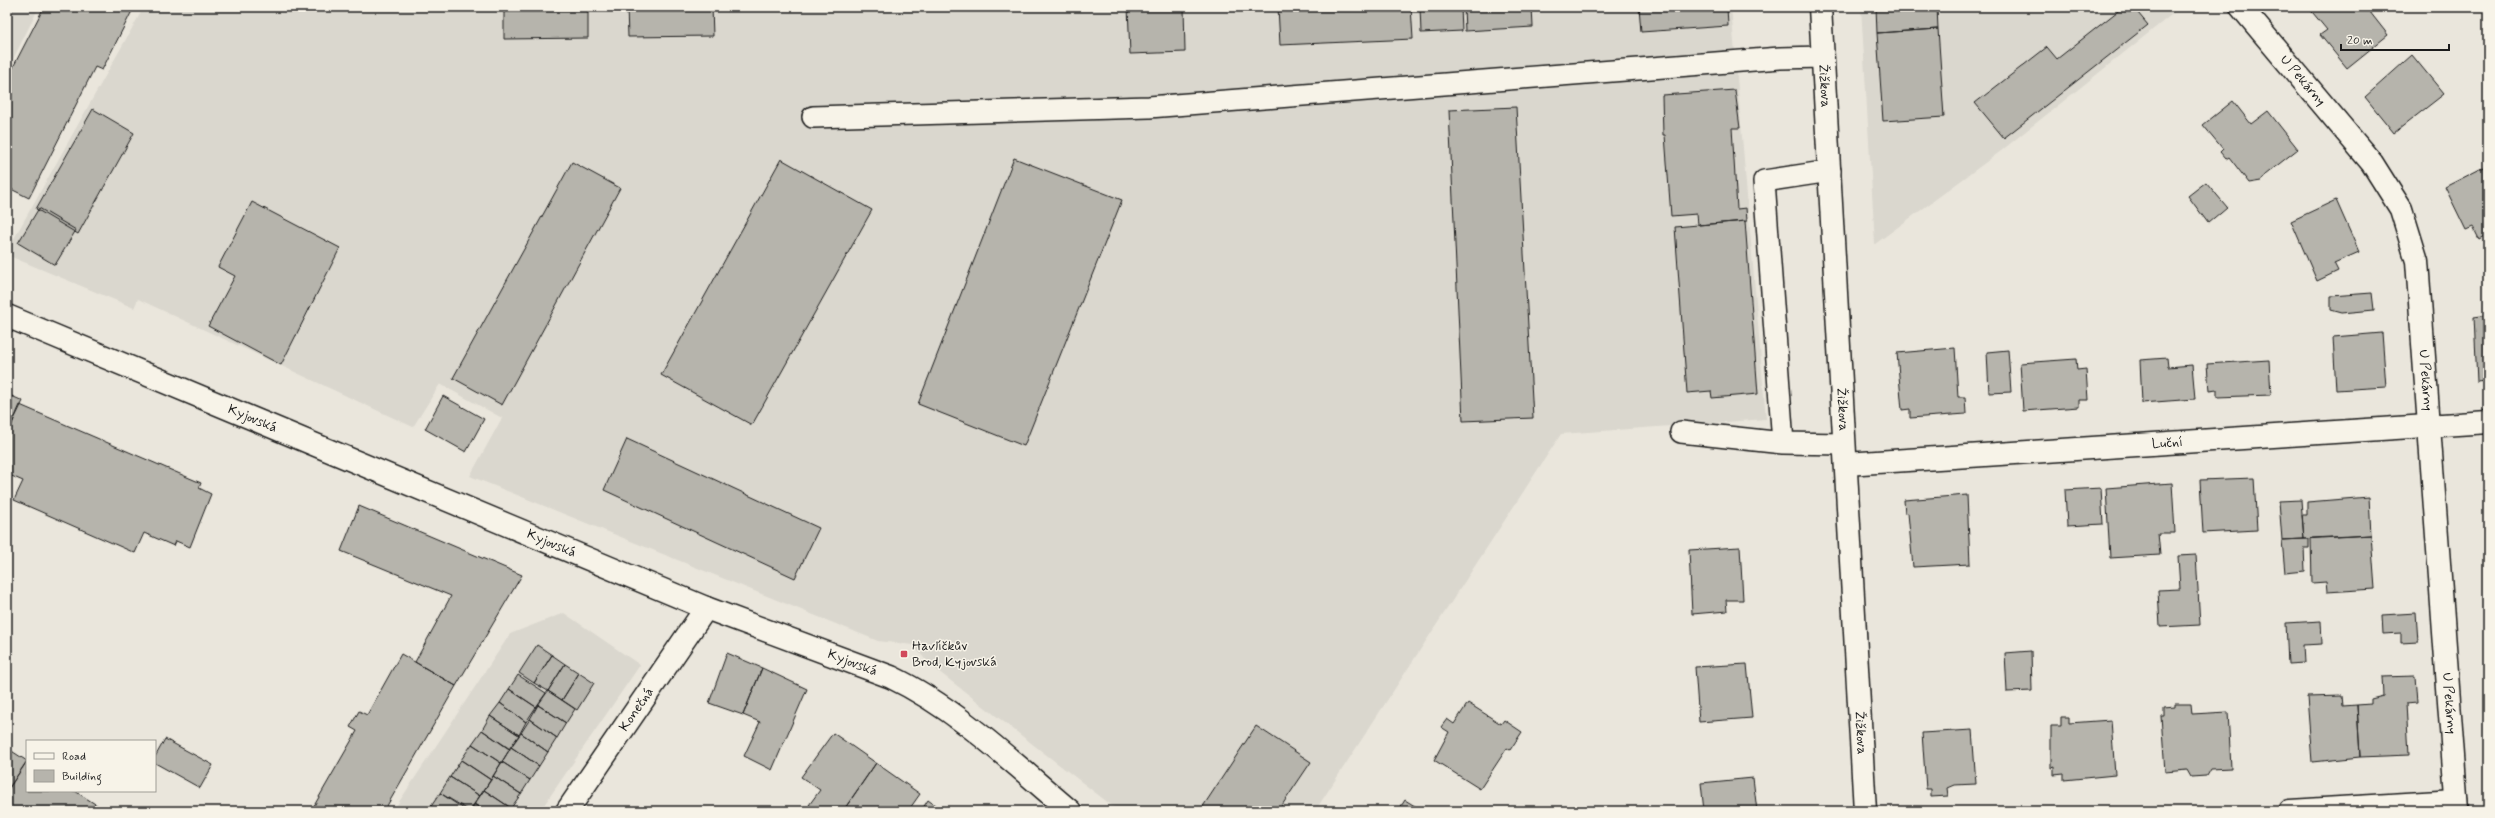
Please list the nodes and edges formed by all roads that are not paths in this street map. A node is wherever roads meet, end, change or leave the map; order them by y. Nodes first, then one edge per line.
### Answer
1 (1820, 7) edge
2 (2241, 7) edge
3 (1823, 57) junction
4 (814, 116) dead end
5 (1830, 171) junction
6 (7, 316) edge
7 (2488, 422) edge
8 (2431, 426) junction
9 (1681, 432) dead end
10 (1783, 443) junction
11 (1845, 454) junction
12 (706, 608) junction
13 (2457, 806) edge
14 (567, 811) edge
15 (1070, 811) edge
16 (1865, 811) edge
17 (2290, 811) edge

1 - 3 street, Žižkova
2 - 8 street, U Pekárny
3 - 4 lane
3 - 5 street, Žižkova
5 - 10 lane
5 - 11 street, Žižkova
6 - 12 street, Kyjovská
7 - 8 street, Luční
8 - 11 street, Luční
8 - 13 street, U Pekárny
9 - 10 lane
10 - 11 lane
11 - 16 street, Žižkova
12 - 14 street, Konečná
12 - 15 street, Kyjovská
13 - 17 street

